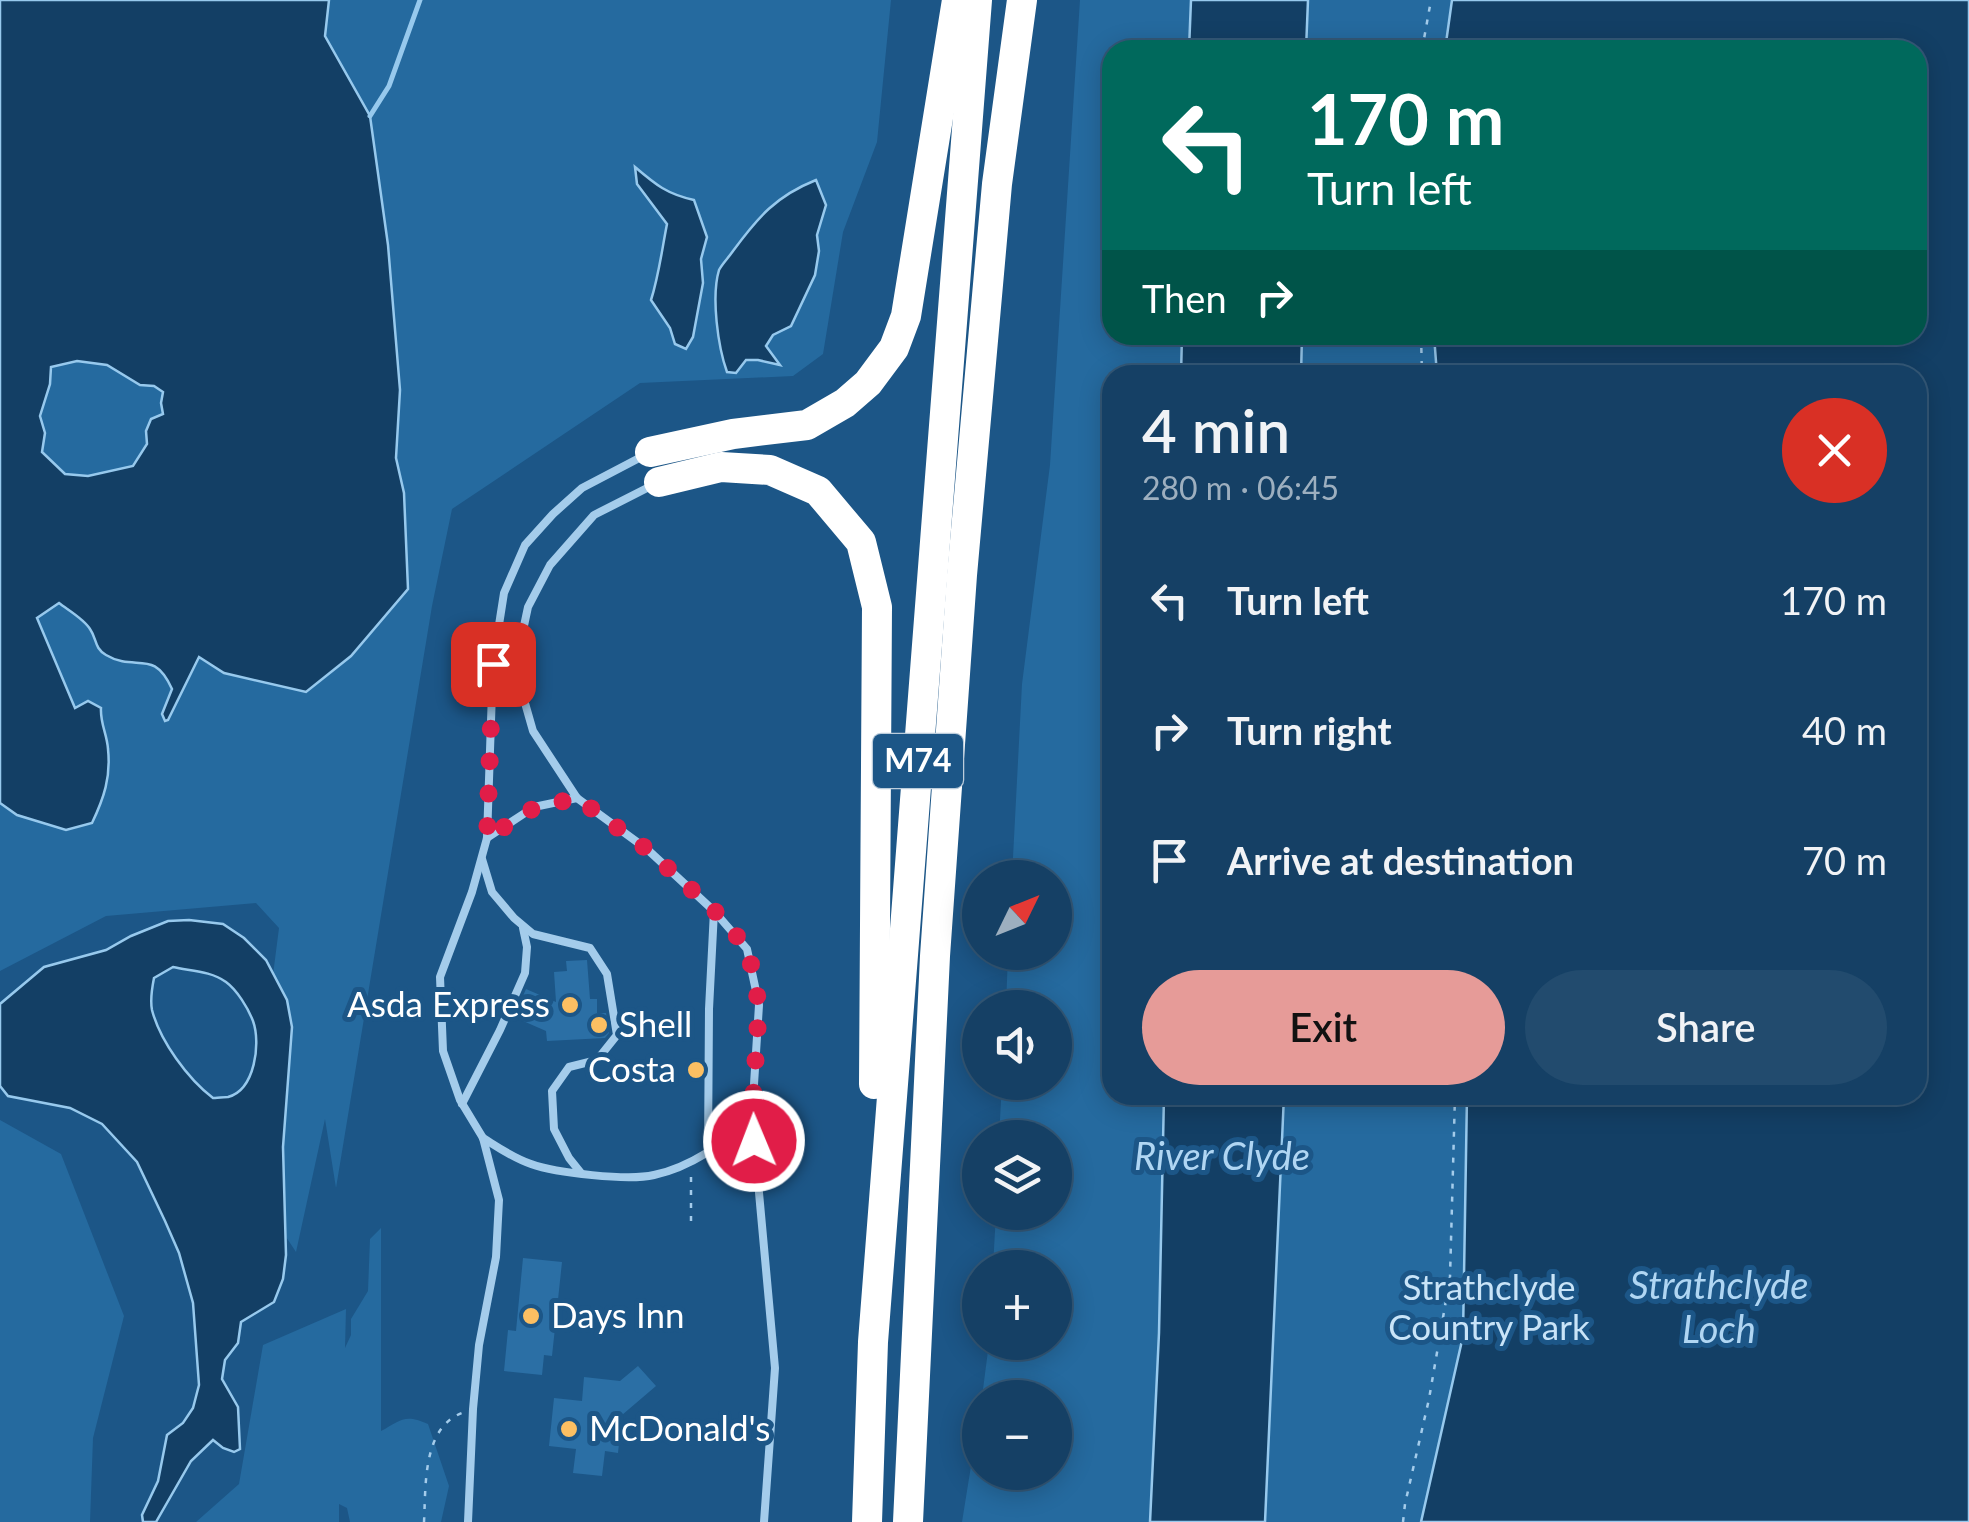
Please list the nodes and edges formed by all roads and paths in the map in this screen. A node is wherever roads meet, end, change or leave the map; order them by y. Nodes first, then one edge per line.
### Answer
1 (957, 0) edge
2 (977, 0) edge
3 (1022, 0) edge
4 (1431, 0) edge
5 (1424, 40) edge
6 (650, 452) joint
7 (660, 482) joint
8 (577, 798) junction
9 (487, 838) junction
10 (482, 858) junction
11 (714, 910) junction
12 (522, 925) junction
13 (462, 1104) junction
14 (1454, 1105) edge
15 (752, 1116) junction
16 (483, 1138) junction
17 (708, 1153) junction
18 (690, 1160) junction
19 (581, 1173) junction
20 (692, 1224) dead end
21 (873, 1342) junction
22 (472, 1410) junction
23 (424, 1522) edge
24 (468, 1522) edge
25 (764, 1522) edge
26 (867, 1522) edge
27 (908, 1522) edge
28 (1403, 1522) edge

1 - 6 highway
2 - 21 highway, M74
3 - 27 highway, M74
4 - 5 path
6 - 9 lane
7 - 8 lane
7 - 21 highway
8 - 9 lane
8 - 11 lane
9 - 10 lane
10 - 12 lane
10 - 13 lane
11 - 15 lane
11 - 17 lane
12 - 13 lane
12 - 19 lane
13 - 16 lane
14 - 28 path
15 - 17 lane
15 - 25 lane
16 - 19 lane
16 - 22 lane
17 - 18 lane
18 - 19 lane
18 - 20 path
21 - 26 highway, M74
22 - 23 path
22 - 24 lane

